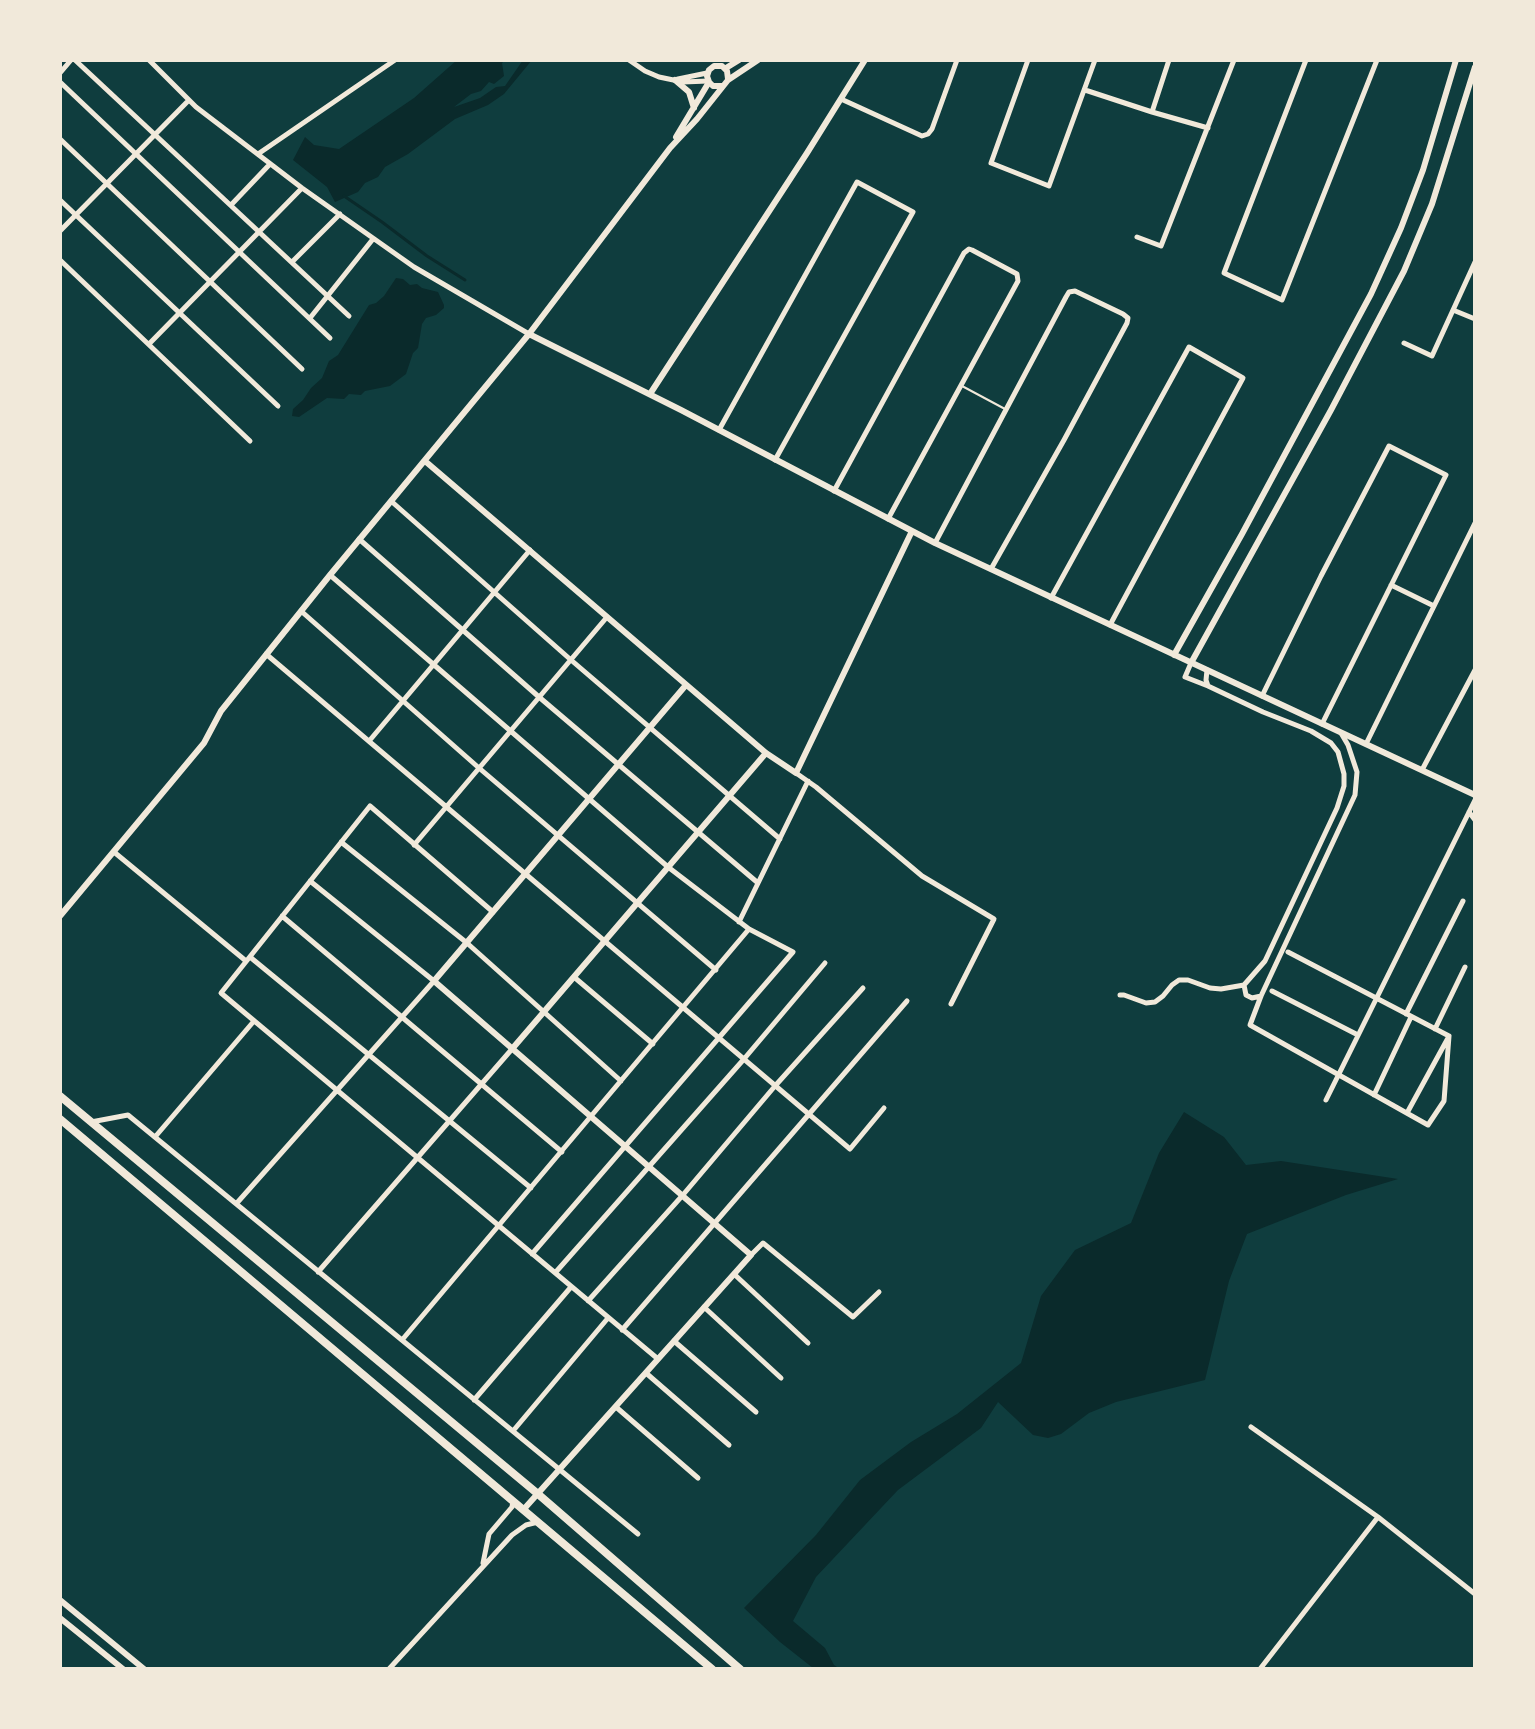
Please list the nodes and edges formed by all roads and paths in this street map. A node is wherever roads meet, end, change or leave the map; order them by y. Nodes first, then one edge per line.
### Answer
1 (73, 60) edge
2 (149, 60) edge
3 (395, 60) edge
4 (629, 60) edge
5 (728, 60) edge
6 (739, 60) edge
7 (758, 60) edge
8 (865, 60) edge
9 (957, 60) edge
10 (1028, 60) edge
11 (1095, 60) edge
12 (1169, 60) edge
13 (1234, 60) edge
14 (1306, 60) edge
15 (1377, 60) edge
16 (1456, 60) edge
17 (722, 65) edge
18 (1475, 68) edge
19 (60, 73) edge
20 (708, 79) junction
21 (673, 80) junction
22 (728, 80) junction
23 (60, 82) edge
24 (723, 86) junction
25 (1085, 90) junction
26 (841, 99) junction
27 (189, 100) junction
28 (693, 108) junction
29 (1152, 112) junction
30 (1208, 128) junction
31 (155, 134) junction
32 (60, 139) edge
33 (670, 148) junction
34 (136, 154) junction
35 (258, 154) junction
36 (270, 164) junction
37 (107, 183) junction
38 (302, 188) junction
39 (60, 200) edge
40 (231, 206) junction
41 (76, 214) junction
42 (340, 214) junction
43 (60, 231) edge
44 (259, 232) junction
45 (1137, 237) dead end
46 (373, 239) junction
47 (239, 252) junction
48 (60, 260) edge
49 (292, 262) junction
50 (1475, 262) edge
51 (210, 282) junction
52 (327, 296) junction
53 (1453, 310) junction
54 (180, 313) junction
55 (349, 316) dead end
56 (310, 318) junction
57 (1475, 320) edge
58 (529, 334) junction
59 (330, 338) dead end
60 (1404, 343) dead end
61 (148, 344) junction
62 (302, 369) dead end
63 (962, 386) junction
64 (650, 394) junction
65 (278, 406) dead end
66 (1006, 409) junction
67 (719, 430) junction
68 (250, 441) dead end
69 (775, 460) junction
70 (425, 461) junction
71 (834, 491) junction
72 (391, 501) junction
73 (888, 519) junction
74 (1475, 523) edge
75 (912, 531) junction
76 (358, 539) junction
77 (935, 543) junction
78 (530, 550) junction
79 (991, 569) junction
80 (330, 575) junction
81 (1391, 585) junction
82 (494, 592) junction
83 (1051, 598) junction
84 (1434, 606) junction
85 (301, 610) junction
86 (607, 617) junction
87 (1110, 625) junction
88 (462, 630) junction
89 (266, 654) junction
90 (1174, 655) junction
91 (571, 660) junction
92 (1191, 663) junction
93 (433, 665) junction
94 (1207, 670) junction
95 (1475, 670) edge
96 (686, 685) junction
97 (1208, 686) junction
98 (1262, 696) junction
99 (539, 698) junction
100 (402, 701) junction
101 (1322, 724) junction
102 (650, 728) junction
103 (510, 732) junction
104 (1341, 732) junction
105 (370, 740) junction
106 (1366, 744) junction
107 (766, 753) junction
108 (618, 765) junction
109 (479, 768) junction
110 (1422, 770) junction
111 (796, 773) junction
112 (808, 781) junction
113 (1475, 795) edge
114 (729, 796) junction
115 (589, 800) junction
116 (1475, 800) edge
117 (446, 807) junction
118 (1469, 812) junction
119 (1475, 820) edge
120 (698, 832) junction
121 (558, 836) junction
122 (780, 839) junction
123 (341, 842) junction
124 (414, 845) junction
125 (114, 852) junction
126 (668, 867) junction
127 (526, 874) junction
128 (310, 881) junction
129 (758, 883) junction
130 (1463, 901) dead end
131 (637, 903) junction
132 (493, 912) junction
133 (60, 916) edge
134 (282, 916) junction
135 (740, 922) junction
136 (749, 929) junction
137 (605, 941) junction
138 (467, 943) junction
139 (1288, 952) dead end
140 (248, 959) junction
141 (825, 963) dead end
142 (1465, 967) dead end
143 (716, 970) junction
144 (573, 978) junction
145 (434, 981) junction
146 (1244, 985) junction
147 (863, 988) dead end
148 (1272, 991) dead end
149 (1119, 995) dead end
150 (1261, 996) junction
151 (1377, 999) junction
152 (907, 1001) dead end
153 (951, 1004) dead end
154 (683, 1008) junction
155 (543, 1013) junction
156 (1409, 1016) junction
157 (403, 1018) junction
158 (254, 1021) junction
159 (1435, 1029) junction
160 (1358, 1035) junction
161 (1449, 1036) junction
162 (719, 1038) junction
163 (653, 1044) junction
164 (513, 1049) junction
165 (369, 1056) junction
166 (744, 1059) junction
167 (1339, 1075) junction
168 (621, 1081) junction
169 (482, 1085) junction
170 (775, 1086) junction
171 (336, 1090) junction
172 (1374, 1095) junction
173 (60, 1096) edge
174 (1326, 1100) dead end
175 (884, 1108) dead end
176 (1407, 1113) junction
177 (808, 1114) junction
178 (591, 1117) junction
179 (60, 1119) edge
180 (91, 1122) junction
181 (450, 1122) junction
182 (155, 1137) junction
183 (625, 1147) junction
184 (562, 1152) junction
185 (419, 1159) junction
186 (648, 1166) junction
187 (531, 1188) junction
188 (682, 1196) junction
189 (236, 1204) junction
190 (714, 1224) junction
191 (499, 1226) junction
192 (532, 1254) junction
193 (751, 1255) junction
194 (318, 1272) junction
195 (555, 1273) junction
196 (734, 1274) junction
197 (571, 1287) junction
198 (879, 1292) dead end
199 (588, 1301) junction
200 (704, 1307) junction
201 (608, 1318) junction
202 (622, 1330) junction
203 (402, 1340) junction
204 (674, 1341) junction
205 (808, 1343) dead end
206 (658, 1359) junction
207 (646, 1373) junction
208 (781, 1378) dead end
209 (474, 1400) junction
210 (616, 1407) junction
211 (756, 1412) dead end
212 (1251, 1427) dead end
213 (513, 1431) junction
214 (729, 1445) dead end
215 (560, 1470) junction
216 (698, 1478) dead end
217 (538, 1494) junction
218 (513, 1500) junction
219 (525, 1509) junction
220 (1378, 1517) junction
221 (539, 1522) junction
222 (638, 1534) dead end
223 (482, 1568) junction
224 (1475, 1594) edge
225 (60, 1600) edge
226 (60, 1618) edge
227 (123, 1669) edge
228 (142, 1669) edge
229 (388, 1669) edge
230 (712, 1669) edge
231 (740, 1669) edge
232 (1260, 1669) edge

1 - 19 street
1 - 31 street
2 - 27 street
3 - 35 street
4 - 21 street
5 - 17 street
6 - 17 street
7 - 22 street
8 - 26 street
9 - 26 street
10 - 25 street
11 - 25 street
12 - 29 street
13 - 30 street
14 - 15 street
16 - 90 street
17 - 20 street
17 - 22 street
18 - 92 street
20 - 21 street
20 - 24 street
20 - 28 street
21 - 28 street
22 - 24 street
23 - 34 street
24 - 33 street
25 - 29 street
26 - 64 street
27 - 31 street
27 - 35 street
28 - 33 street
29 - 30 street
30 - 45 street
31 - 34 street
31 - 40 street
32 - 37 street
33 - 58 street
34 - 37 street
34 - 47 street
35 - 36 street
36 - 38 street
36 - 40 street
37 - 41 street
37 - 51 street
38 - 42 street
38 - 44 street
39 - 41 street
40 - 44 street
41 - 43 street
41 - 54 street
42 - 46 street
42 - 49 street
44 - 47 street
44 - 49 street
46 - 52 street
46 - 58 street
47 - 51 street
47 - 56 street
48 - 61 street
49 - 52 street
50 - 53 street
51 - 54 street
51 - 62 street
52 - 55 street
52 - 56 street
53 - 57 street
53 - 60 street
54 - 61 street
54 - 65 street
56 - 59 street
58 - 64 street
58 - 70 street
61 - 68 street
63 - 66 lane
63 - 71 street
63 - 73 street
64 - 67 street
66 - 77 street
66 - 79 street
67 - 69 street
67 - 69 street
69 - 71 street
70 - 72 street
70 - 78 street
71 - 73 street
72 - 76 street
72 - 82 street
73 - 75 street
74 - 84 street
75 - 77 street
75 - 111 street
76 - 80 street
76 - 88 street
77 - 79 street
78 - 82 street
78 - 86 street
79 - 83 street
80 - 85 street
80 - 93 street
81 - 84 street
81 - 98 street
81 - 101 street
82 - 88 street
82 - 91 street
83 - 87 street
83 - 87 street
84 - 106 street
85 - 89 street
85 - 100 street
86 - 91 street
86 - 96 street
87 - 90 street
88 - 93 street
88 - 99 street
89 - 105 street
89 - 125 street
90 - 92 street
91 - 99 street
91 - 102 street
92 - 94 street
92 - 97 street
93 - 100 street
93 - 103 street
94 - 97 street
94 - 98 street
95 - 110 street
96 - 102 street
96 - 107 street
97 - 146 street
98 - 101 street
99 - 103 street
99 - 108 street
100 - 105 street
100 - 109 street
101 - 104 street
102 - 108 street
102 - 114 street
103 - 109 street
103 - 115 street
104 - 106 street
104 - 150 street
105 - 117 street
106 - 110 street
107 - 111 street
107 - 114 street
108 - 115 street
108 - 120 street
109 - 117 street
109 - 121 street
110 - 113 street
111 - 112 street
112 - 122 street
112 - 153 street
114 - 120 street
114 - 122 street
115 - 121 street
115 - 126 street
116 - 118 street
117 - 124 street
117 - 127 street
118 - 119 street
118 - 151 street
120 - 126 street
120 - 129 street
121 - 127 street
121 - 131 street
122 - 129 street
123 - 124 street
123 - 128 street
123 - 138 street
124 - 132 street
125 - 133 street
125 - 140 street
126 - 131 street
126 - 135 street
127 - 132 street
127 - 137 street
128 - 134 street
128 - 145 street
129 - 135 street
130 - 156 street
131 - 137 street
131 - 143 street
132 - 138 street
134 - 140 street
134 - 157 street
135 - 136 street
136 - 143 street
136 - 162 street
137 - 144 street
137 - 154 street
138 - 145 street
138 - 155 street
139 - 151 street
140 - 158 street
140 - 165 street
141 - 166 street
142 - 159 street
143 - 154 street
144 - 155 street
144 - 163 street
145 - 157 street
145 - 164 street
146 - 149 street
146 - 150 street
147 - 170 street
148 - 160 street
150 - 167 street
151 - 156 street
151 - 160 street
152 - 177 street
154 - 162 street
154 - 163 street
155 - 164 street
155 - 168 street
156 - 159 street
156 - 172 street
157 - 165 street
157 - 169 street
158 - 171 street
158 - 182 street
159 - 161 street
160 - 167 street
161 - 176 street
161 - 176 street
162 - 166 street
162 - 183 street
163 - 168 street
164 - 169 street
164 - 178 street
165 - 171 street
165 - 181 street
166 - 170 street
166 - 186 street
167 - 172 street
167 - 174 street
168 - 178 street
169 - 181 street
169 - 184 street
170 - 177 street
170 - 188 street
171 - 185 street
171 - 189 street
172 - 176 street
173 - 180 main road
175 - 177 street
177 - 190 street
178 - 183 street
178 - 184 street
179 - 218 main road
180 - 182 street
180 - 217 main road
181 - 185 street
181 - 187 street
182 - 189 street
183 - 186 street
183 - 192 street
184 - 187 street
185 - 191 street
185 - 194 street
186 - 188 street
186 - 195 street
187 - 191 street
188 - 190 street
188 - 199 street
189 - 194 street
190 - 193 street
190 - 202 street
191 - 192 street
191 - 203 street
192 - 195 street
193 - 196 street
193 - 198 street
194 - 203 street
195 - 197 street
196 - 200 street
196 - 205 street
197 - 199 street
197 - 209 street
199 - 201 street
200 - 204 street
200 - 208 street
201 - 202 street
201 - 213 street
202 - 206 street
203 - 209 street
204 - 206 street
204 - 211 street
206 - 207 street
207 - 210 street
207 - 214 street
209 - 213 street
210 - 215 street
210 - 216 street
212 - 220 street
213 - 215 street
215 - 217 street
215 - 222 street
217 - 219 street
217 - 231 main road
218 - 219 main road
218 - 223 street
219 - 221 main road
220 - 224 street
220 - 232 street
221 - 223 street
221 - 230 main road
223 - 229 street
225 - 228 street
226 - 227 street

